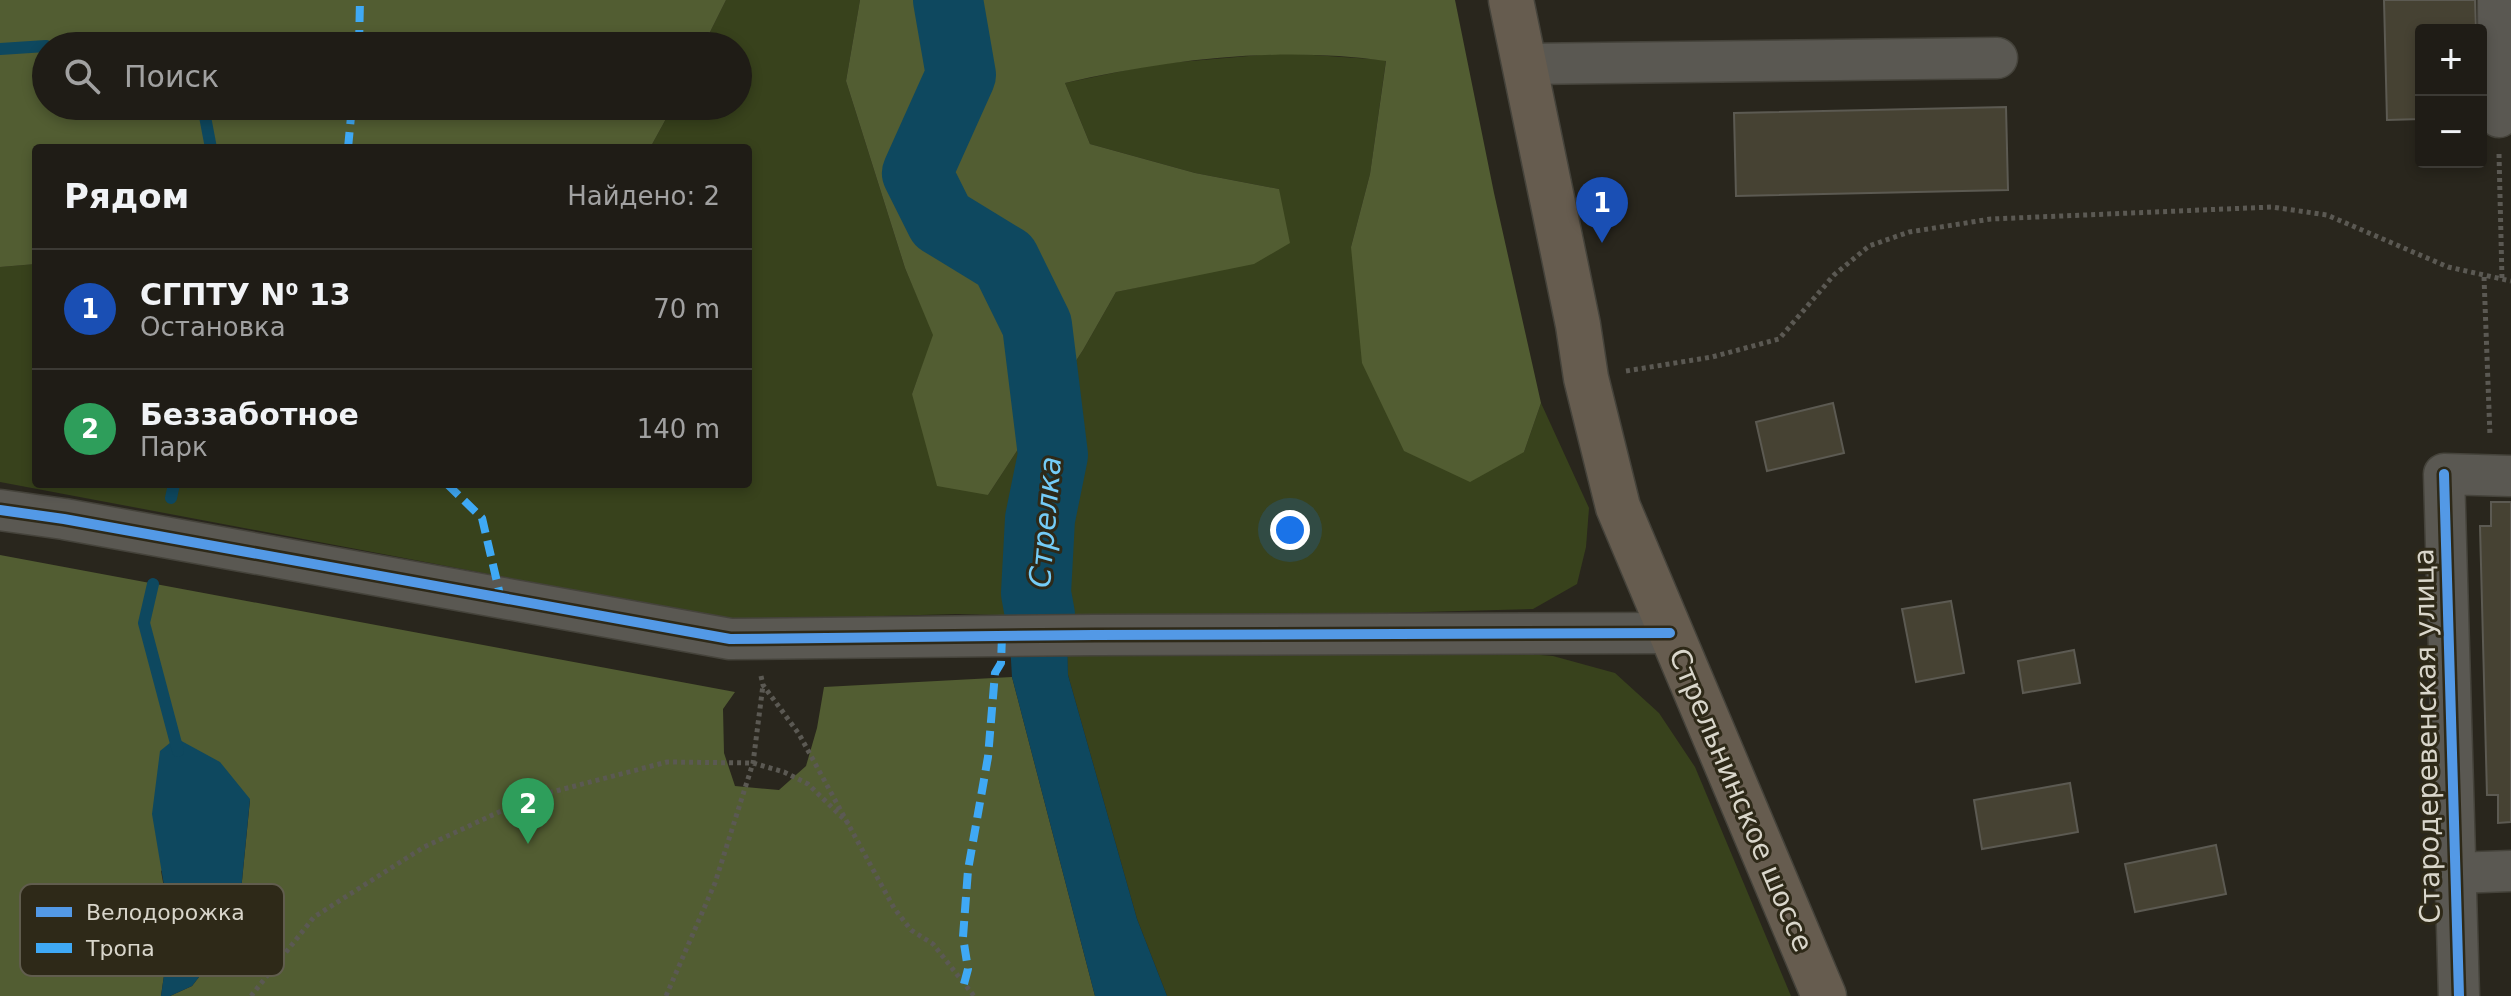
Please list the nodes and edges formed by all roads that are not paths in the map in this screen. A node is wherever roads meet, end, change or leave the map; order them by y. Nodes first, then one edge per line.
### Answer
1 (1511, 0) edge
2 (2498, 0) edge
3 (1997, 58) dead end
4 (1525, 64) junction
5 (2499, 117) road end
6 (2501, 475) edge
7 (0, 510) edge
8 (1670, 633) junction
9 (2511, 871) edge
10 (2454, 873) junction
11 (1824, 996) edge
12 (2459, 996) edge

1 - 4 main road, Стрельнинское шоссе
2 - 5 street
3 - 4 street
4 - 8 main road, Стрельнинское шоссе
6 - 10 street, Стародеревенская улица
7 - 8 street
8 - 11 main road, Стрельнинское шоссе
9 - 10 street
10 - 12 street, Стародеревенская улица

